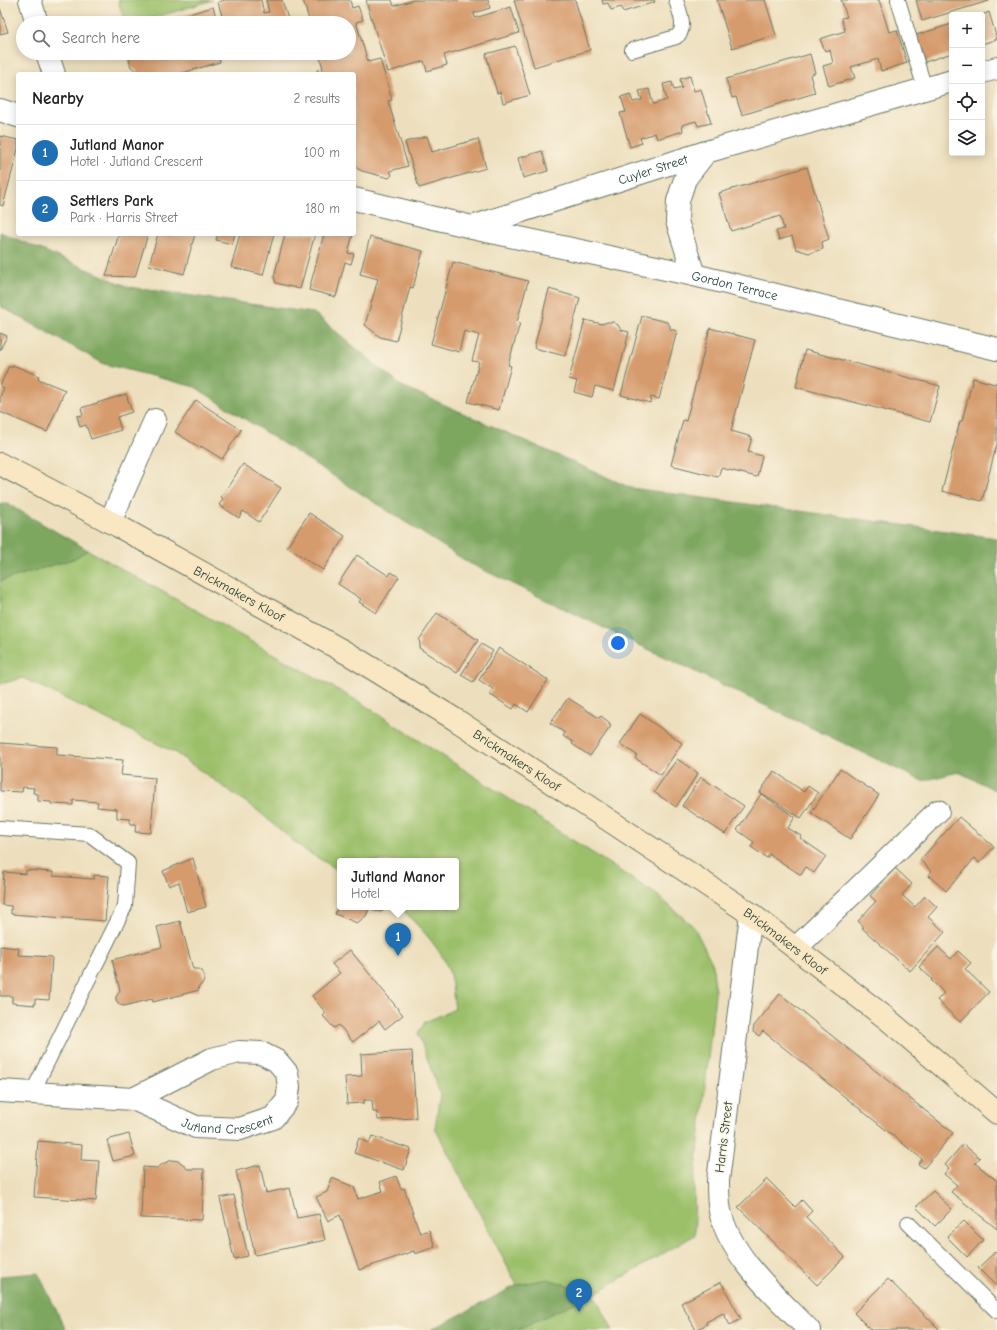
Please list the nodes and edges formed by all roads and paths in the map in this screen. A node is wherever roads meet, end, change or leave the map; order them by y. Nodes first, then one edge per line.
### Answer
1 (30, 0) edge
2 (676, 0) edge
3 (898, 0) edge
4 (35, 16) edge
5 (632, 50) dead end
6 (49, 60) edge
7 (997, 68) edge
8 (985, 71) edge
9 (53, 72) edge
10 (949, 82) edge
11 (925, 89) junction
12 (0, 110) edge
13 (16, 115) edge
14 (706, 152) junction
15 (356, 199) edge
16 (472, 227) junction
17 (694, 275) junction
18 (997, 349) edge
19 (155, 420) dead end
20 (0, 464) edge
21 (110, 522) junction
22 (938, 811) dead end
23 (0, 828) edge
24 (751, 914) junction
25 (796, 948) junction
26 (0, 1090) edge
27 (32, 1093) junction
28 (133, 1099) junction
29 (997, 1113) edge
30 (908, 1223) dead end
31 (997, 1311) edge
32 (809, 1330) edge

1 - 4 street
2 - 5 lane
3 - 11 lane
6 - 9 street
7 - 8 street
10 - 11 street, Cuyler Street
11 - 14 street, Cuyler Street
12 - 13 street
14 - 16 street, Cuyler Street
14 - 17 street
15 - 16 street
16 - 17 street, Gordon Terrace
17 - 18 street, Gordon Terrace
19 - 21 street
20 - 21 street, Brickmakers Kloof
21 - 24 street, Brickmakers Kloof
22 - 25 street
23 - 27 lane
24 - 25 street, Brickmakers Kloof
24 - 32 street, Harris Street
25 - 29 street, Brickmakers Kloof
26 - 27 street, Jutland Crescent
27 - 28 street, Jutland Crescent
28 - 28 street, Jutland Crescent
30 - 31 lane

